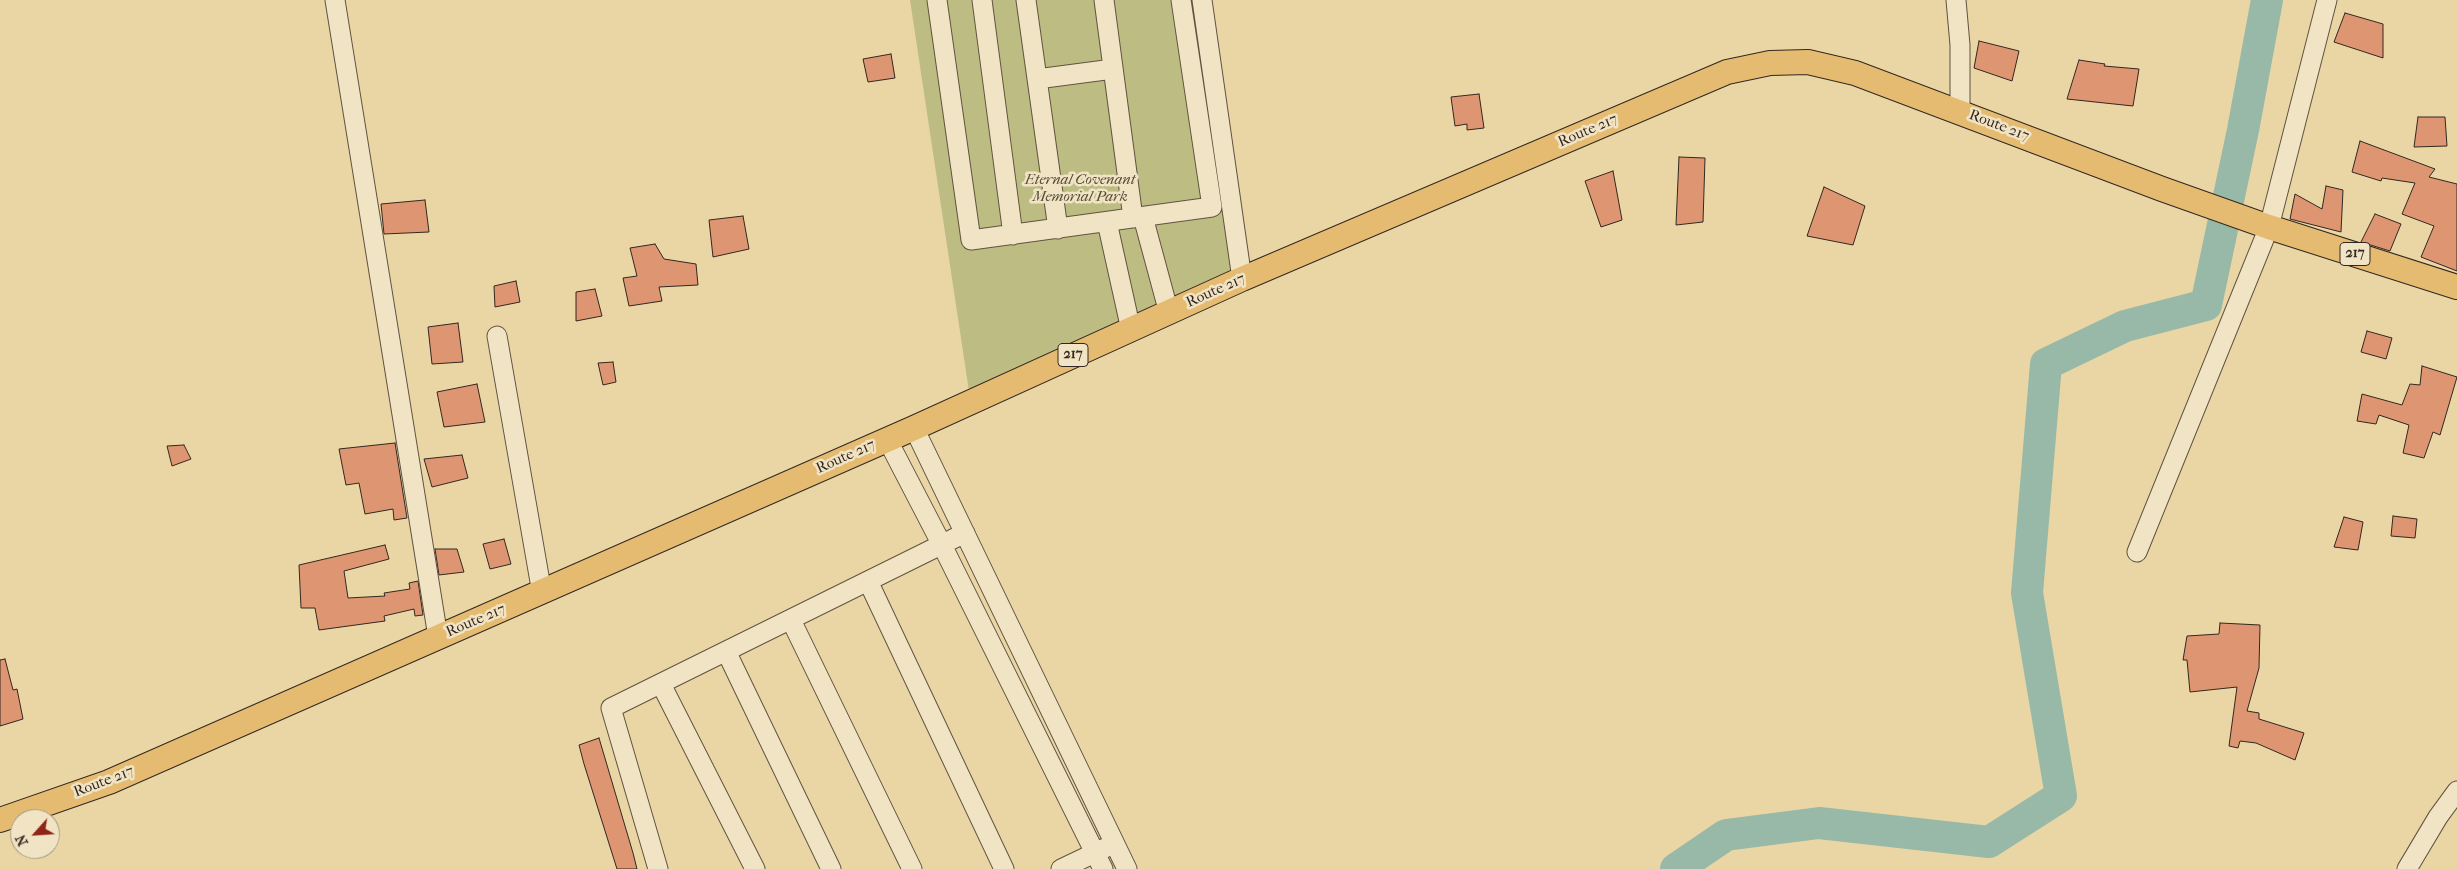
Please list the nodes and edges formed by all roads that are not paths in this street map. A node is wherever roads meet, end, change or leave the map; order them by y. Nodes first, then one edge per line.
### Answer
1 (335, 0) edge
2 (937, 0) edge
3 (982, 0) edge
4 (1026, 0) edge
5 (1104, 0) edge
6 (1181, 0) edge
7 (1202, 0) edge
8 (1956, 0) edge
9 (2328, 0) edge
10 (1113, 69) junction
11 (1037, 79) junction
12 (1960, 111) junction
13 (1138, 218) junction
14 (1107, 222) junction
15 (2261, 224) junction
16 (1058, 229) junction
17 (1013, 235) junction
18 (1242, 279) junction
19 (2457, 287) edge
20 (1169, 313) junction
21 (1131, 330) junction
22 (497, 336) dead end
23 (914, 428) junction
24 (887, 439) junction
25 (965, 533) junction
26 (942, 545) junction
27 (2137, 552) dead end
28 (868, 581) junction
29 (542, 593) junction
30 (791, 620) junction
31 (438, 637) junction
32 (726, 651) junction
33 (661, 684) junction
34 (2457, 792) edge
35 (640, 807) junction
36 (0, 820) edge
37 (1115, 843) junction
38 (1099, 861) edge
39 (658, 869) edge
40 (673, 869) edge
41 (755, 869) edge
42 (831, 869) edge
43 (912, 869) edge
44 (1004, 869) edge
45 (1061, 869) edge
46 (1127, 869) edge
47 (2407, 869) edge

1 - 31 street
2 - 17 street
3 - 17 street
4 - 11 street
5 - 10 street
6 - 13 street
7 - 18 street
8 - 12 street
9 - 15 street
10 - 11 street
10 - 13 street
11 - 16 street
12 - 15 main road, Route 217 / 217
12 - 18 main road, Route 217 / 217
13 - 14 street
13 - 20 street
14 - 16 street
14 - 21 street
15 - 19 main road, Route 217 / 217
15 - 27 street
16 - 17 street
18 - 20 main road, Route 217 / 217
20 - 21 main road, Route 217 / 217
21 - 23 main road, Route 217 / 217
22 - 29 street
23 - 24 main road, Route 217 / 217
23 - 25 street
24 - 26 street
24 - 29 main road, Route 217 / 217
25 - 26 street
25 - 37 street
26 - 28 street
26 - 38 street
28 - 30 street
28 - 44 street
29 - 31 main road, Route 217 / 217
30 - 32 street
30 - 43 street
31 - 36 main road, Route 217 / 217
32 - 33 street
32 - 42 street
33 - 35 street
33 - 41 street
34 - 47 street
35 - 39 street
35 - 40 street
37 - 38 street
37 - 46 street
38 - 45 street

